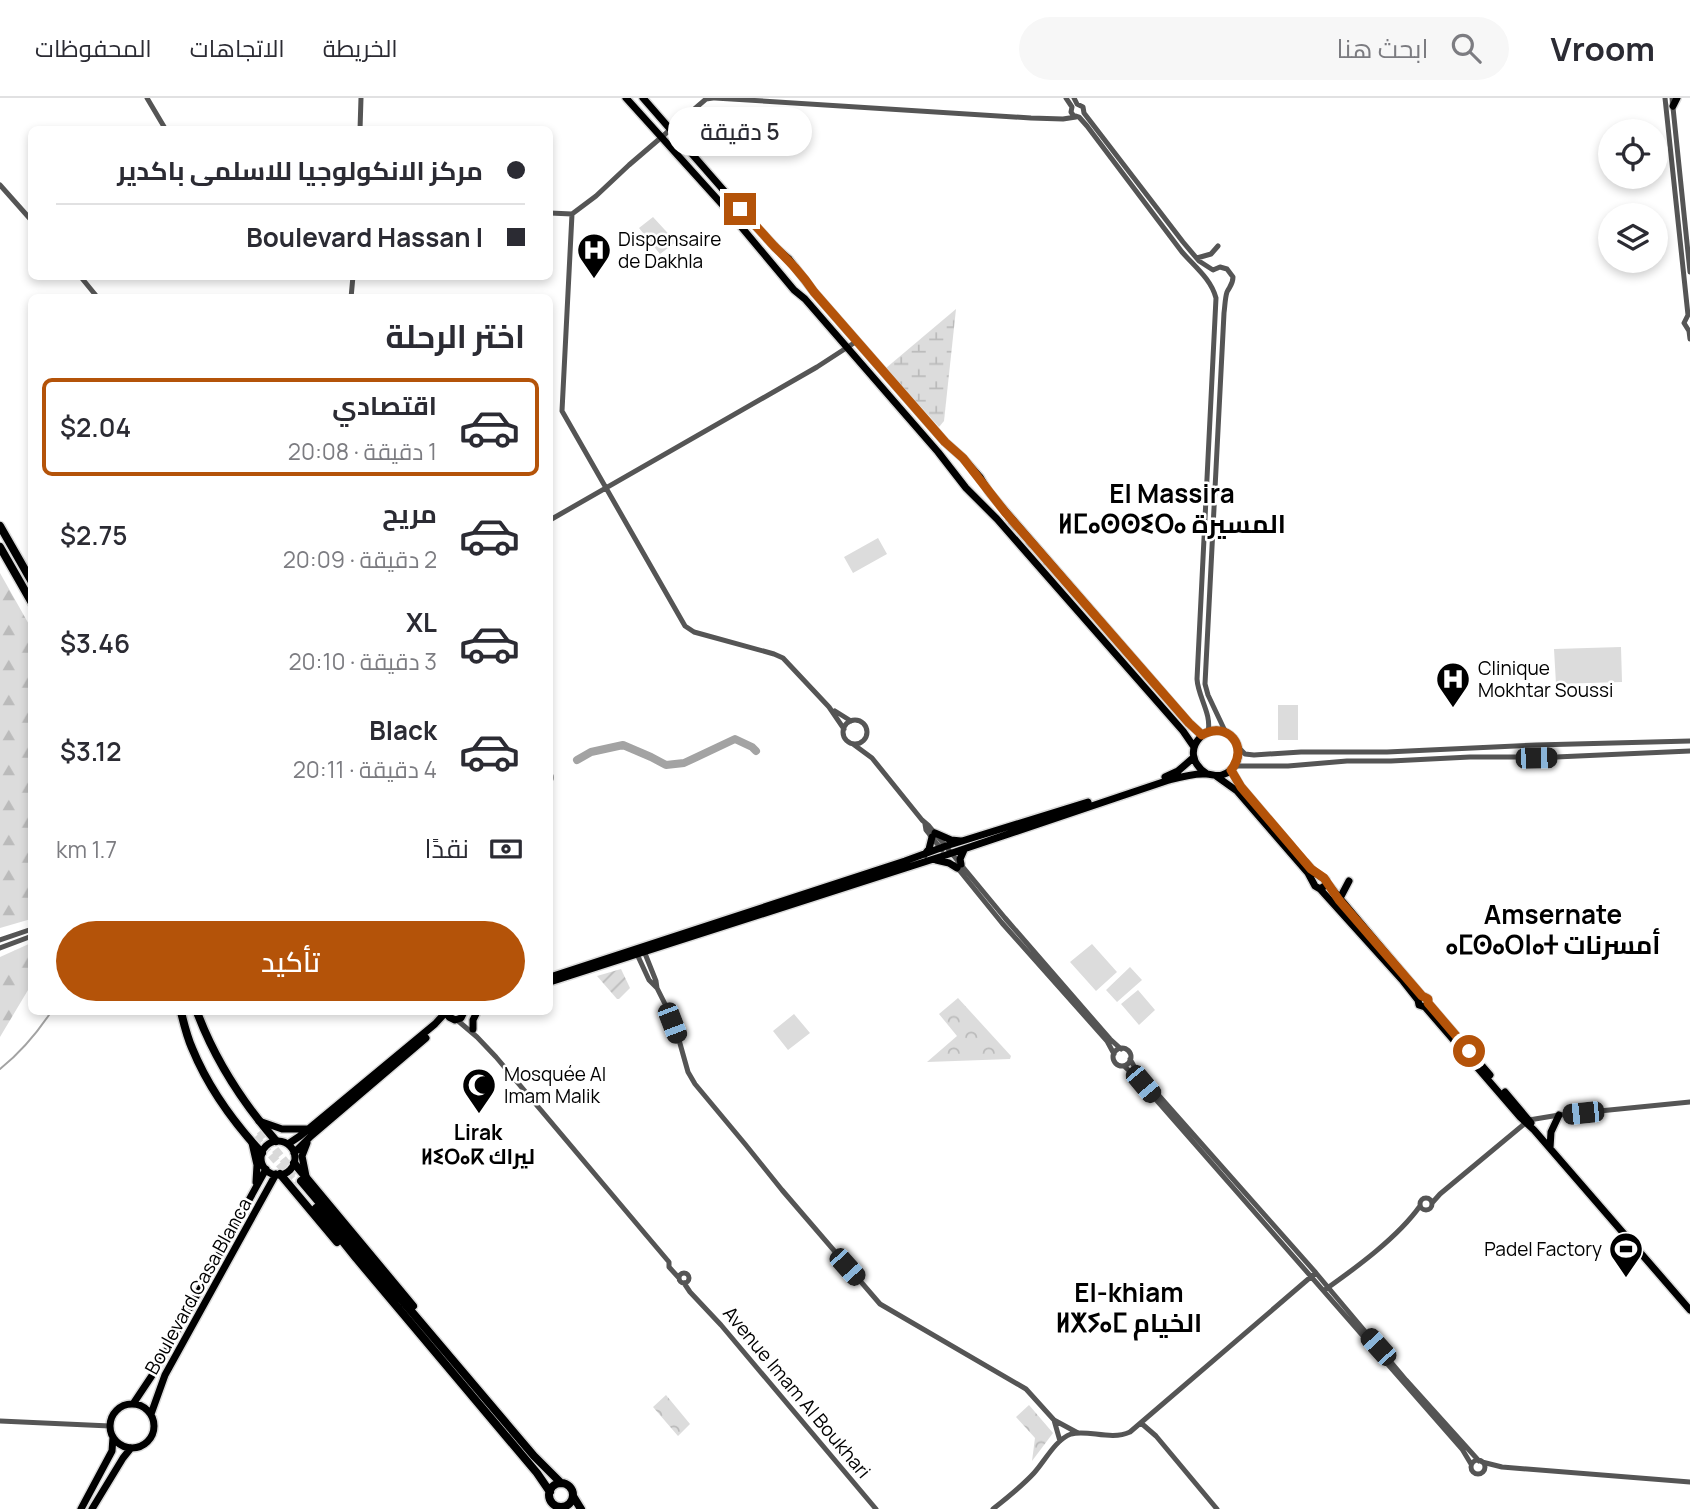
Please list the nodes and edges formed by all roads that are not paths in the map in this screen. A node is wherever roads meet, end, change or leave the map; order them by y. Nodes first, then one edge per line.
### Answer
1 (146, 98) edge
2 (361, 98) edge
3 (626, 98) edge
4 (643, 98) edge
5 (714, 98) edge
6 (1066, 98) edge
7 (1665, 98) edge
8 (1674, 101) edge
9 (1073, 105) edge
10 (1080, 116) junction
11 (1057, 119) junction
12 (164, 126) edge
13 (360, 126) edge
14 (671, 131) junction
15 (661, 139) junction
16 (0, 186) edge
17 (553, 213) edge
18 (572, 214) junction
19 (28, 217) edge
20 (1218, 246) dead end
21 (1197, 258) junction
22 (1213, 270) junction
23 (1690, 272) edge
24 (83, 280) edge
25 (1209, 280) junction
26 (1213, 289) junction
27 (1228, 289) junction
28 (95, 294) edge
29 (1689, 314) edge
30 (1690, 331) edge
31 (1690, 339) edge
32 (857, 341) junction
33 (847, 348) junction
34 (607, 487) junction
35 (553, 518) edge
36 (0, 526) edge
37 (0, 547) edge
38 (28, 575) edge
39 (28, 596) edge
40 (829, 707) junction
41 (851, 721) junction
42 (844, 729) junction
43 (1226, 733) junction
44 (1205, 734) junction
45 (866, 738) junction
46 (1690, 741) edge
47 (853, 744) junction
48 (1194, 747) junction
49 (1238, 747) junction
50 (1690, 751) edge
51 (872, 758) junction
52 (1194, 758) junction
53 (1233, 768) junction
54 (1207, 774) junction
55 (1216, 776) junction
56 (934, 835) junction
57 (966, 844) junction
58 (946, 851) junction
59 (927, 857) junction
60 (959, 866) junction
61 (1349, 881) dead end
62 (1321, 883) junction
63 (1339, 900) junction
64 (28, 930) edge
65 (28, 938) edge
66 (0, 940) edge
67 (0, 948) edge
68 (639, 950) junction
69 (553, 975) edge
70 (553, 981) edge
71 (1423, 1002) junction
72 (183, 1015) edge
73 (196, 1015) edge
74 (196, 1015) edge
75 (443, 1015) edge
76 (461, 1015) edge
77 (476, 1015) edge
78 (475, 1033) junction
79 (1121, 1049) junction
80 (1114, 1054) junction
81 (1130, 1059) junction
82 (1124, 1066) junction
83 (1690, 1102) edge
84 (1559, 1115) junction
85 (259, 1121) junction
86 (1528, 1121) junction
87 (310, 1132) junction
88 (255, 1137) junction
89 (276, 1141) junction
90 (288, 1144) junction
91 (1550, 1148) junction
92 (262, 1153) junction
93 (294, 1153) junction
94 (294, 1163) junction
95 (266, 1169) junction
96 (278, 1174) junction
97 (299, 1183) junction
98 (254, 1190) junction
99 (267, 1192) junction
100 (1430, 1201) junction
101 (1422, 1208) junction
102 (1314, 1275) junction
103 (1326, 1289) junction
104 (1690, 1310) edge
105 (425, 1334) junction
106 (133, 1404) junction
107 (150, 1414) junction
108 (1054, 1420) junction
109 (0, 1421) edge
110 (1142, 1423) junction
111 (110, 1426) junction
112 (1078, 1433) junction
113 (113, 1437) junction
114 (1060, 1441) junction
115 (131, 1448) junction
116 (1481, 1461) junction
117 (1471, 1465) junction
118 (1502, 1467) junction
119 (1484, 1470) junction
120 (1690, 1482) edge
121 (561, 1483) junction
122 (550, 1492) junction
123 (573, 1496) junction
124 (563, 1508) edge
125 (81, 1509) edge
126 (92, 1509) edge
127 (581, 1509) edge
128 (876, 1509) edge
129 (993, 1509) edge
130 (1217, 1509) edge

1 - 12 street
2 - 13 street
3 - 15 main road
4 - 14 main road
5 - 11 street
5 - 14 street
6 - 9 street
7 - 29 street
8 - 23 street
9 - 10 street
9 - 10 street
9 - 11 street
10 - 11 street
10 - 21 street
10 - 25 street
14 - 15 street
14 - 32 main road
15 - 18 street
15 - 33 main road
16 - 19 street
17 - 18 street
18 - 34 street
20 - 21 street
21 - 22 street
22 - 25 street
22 - 27 street
24 - 28 street
25 - 26 street
26 - 27 street
26 - 44 street
27 - 43 street
29 - 30 street
30 - 31 street
32 - 33 street
32 - 44 main road
33 - 34 street
33 - 48 main road
34 - 35 street
34 - 40 street
36 - 38 highway
37 - 39 highway
40 - 41 street
40 - 42 street
41 - 42 street
41 - 45 street
42 - 47 street
43 - 44 main road
43 - 49 main road
44 - 48 main road
45 - 47 street
45 - 51 street
46 - 49 street
47 - 51 street
48 - 52 main road
49 - 53 main road
50 - 53 street
51 - 56 street
52 - 54 main road
52 - 57 main road
53 - 55 main road
53 - 62 main road
54 - 55 main road
54 - 57 main road
55 - 62 main road
56 - 57 main road
56 - 58 street
56 - 59 main road
57 - 58 main road
57 - 60 main road
58 - 59 main road
58 - 60 street
59 - 60 main road
59 - 68 main road
60 - 79 street
60 - 80 street
61 - 63 main road
62 - 63 main road
62 - 71 main road
63 - 71 main road
64 - 66 street
65 - 67 street
68 - 69 main road
68 - 70 main road
68 - 108 street
71 - 86 main road
72 - 88 highway
73 - 88 highway
74 - 85 highway
75 - 87 main road
76 - 78 street, Avenue Imam Al Boukhari
76 - 87 main road
77 - 78 main road
78 - 128 street, Avenue Imam Al Boukhari
79 - 80 street
79 - 81 street
80 - 82 street
81 - 82 street
81 - 102 street
82 - 102 street
83 - 84 street
84 - 86 street
84 - 91 main road
85 - 87 main road
85 - 89 highway
86 - 91 main road
86 - 100 street
87 - 90 main road
87 - 93 main road
87 - 97 main road
88 - 92 highway
88 - 98 main road
89 - 90 main road
89 - 92 main road
90 - 93 main road
91 - 104 main road
92 - 95 main road
93 - 94 main road
94 - 96 main road
94 - 97 highway
95 - 96 main road
95 - 98 main road, Boulevard Casa Blanca
96 - 97 highway
96 - 99 main road, Boulevard Casa Blanca
97 - 99 main road
97 - 105 highway
97 - 105 highway
98 - 106 main road, Boulevard Casa Blanca
99 - 107 main road, Boulevard Casa Blanca
100 - 101 street
100 - 101 street
101 - 103 street
102 - 103 street
102 - 110 street
103 - 116 street
103 - 117 street
105 - 121 highway
105 - 122 highway
106 - 107 main road
106 - 111 main road
107 - 115 main road
108 - 112 street
108 - 114 street
109 - 111 street
110 - 112 street
110 - 130 street
111 - 113 main road
112 - 114 street
113 - 115 main road
113 - 125 main road
114 - 129 street
115 - 126 main road
116 - 117 street
116 - 118 street
116 - 119 street
117 - 119 street
118 - 119 street
118 - 120 street
121 - 122 highway
121 - 123 highway
122 - 124 highway
123 - 124 highway
123 - 127 highway

